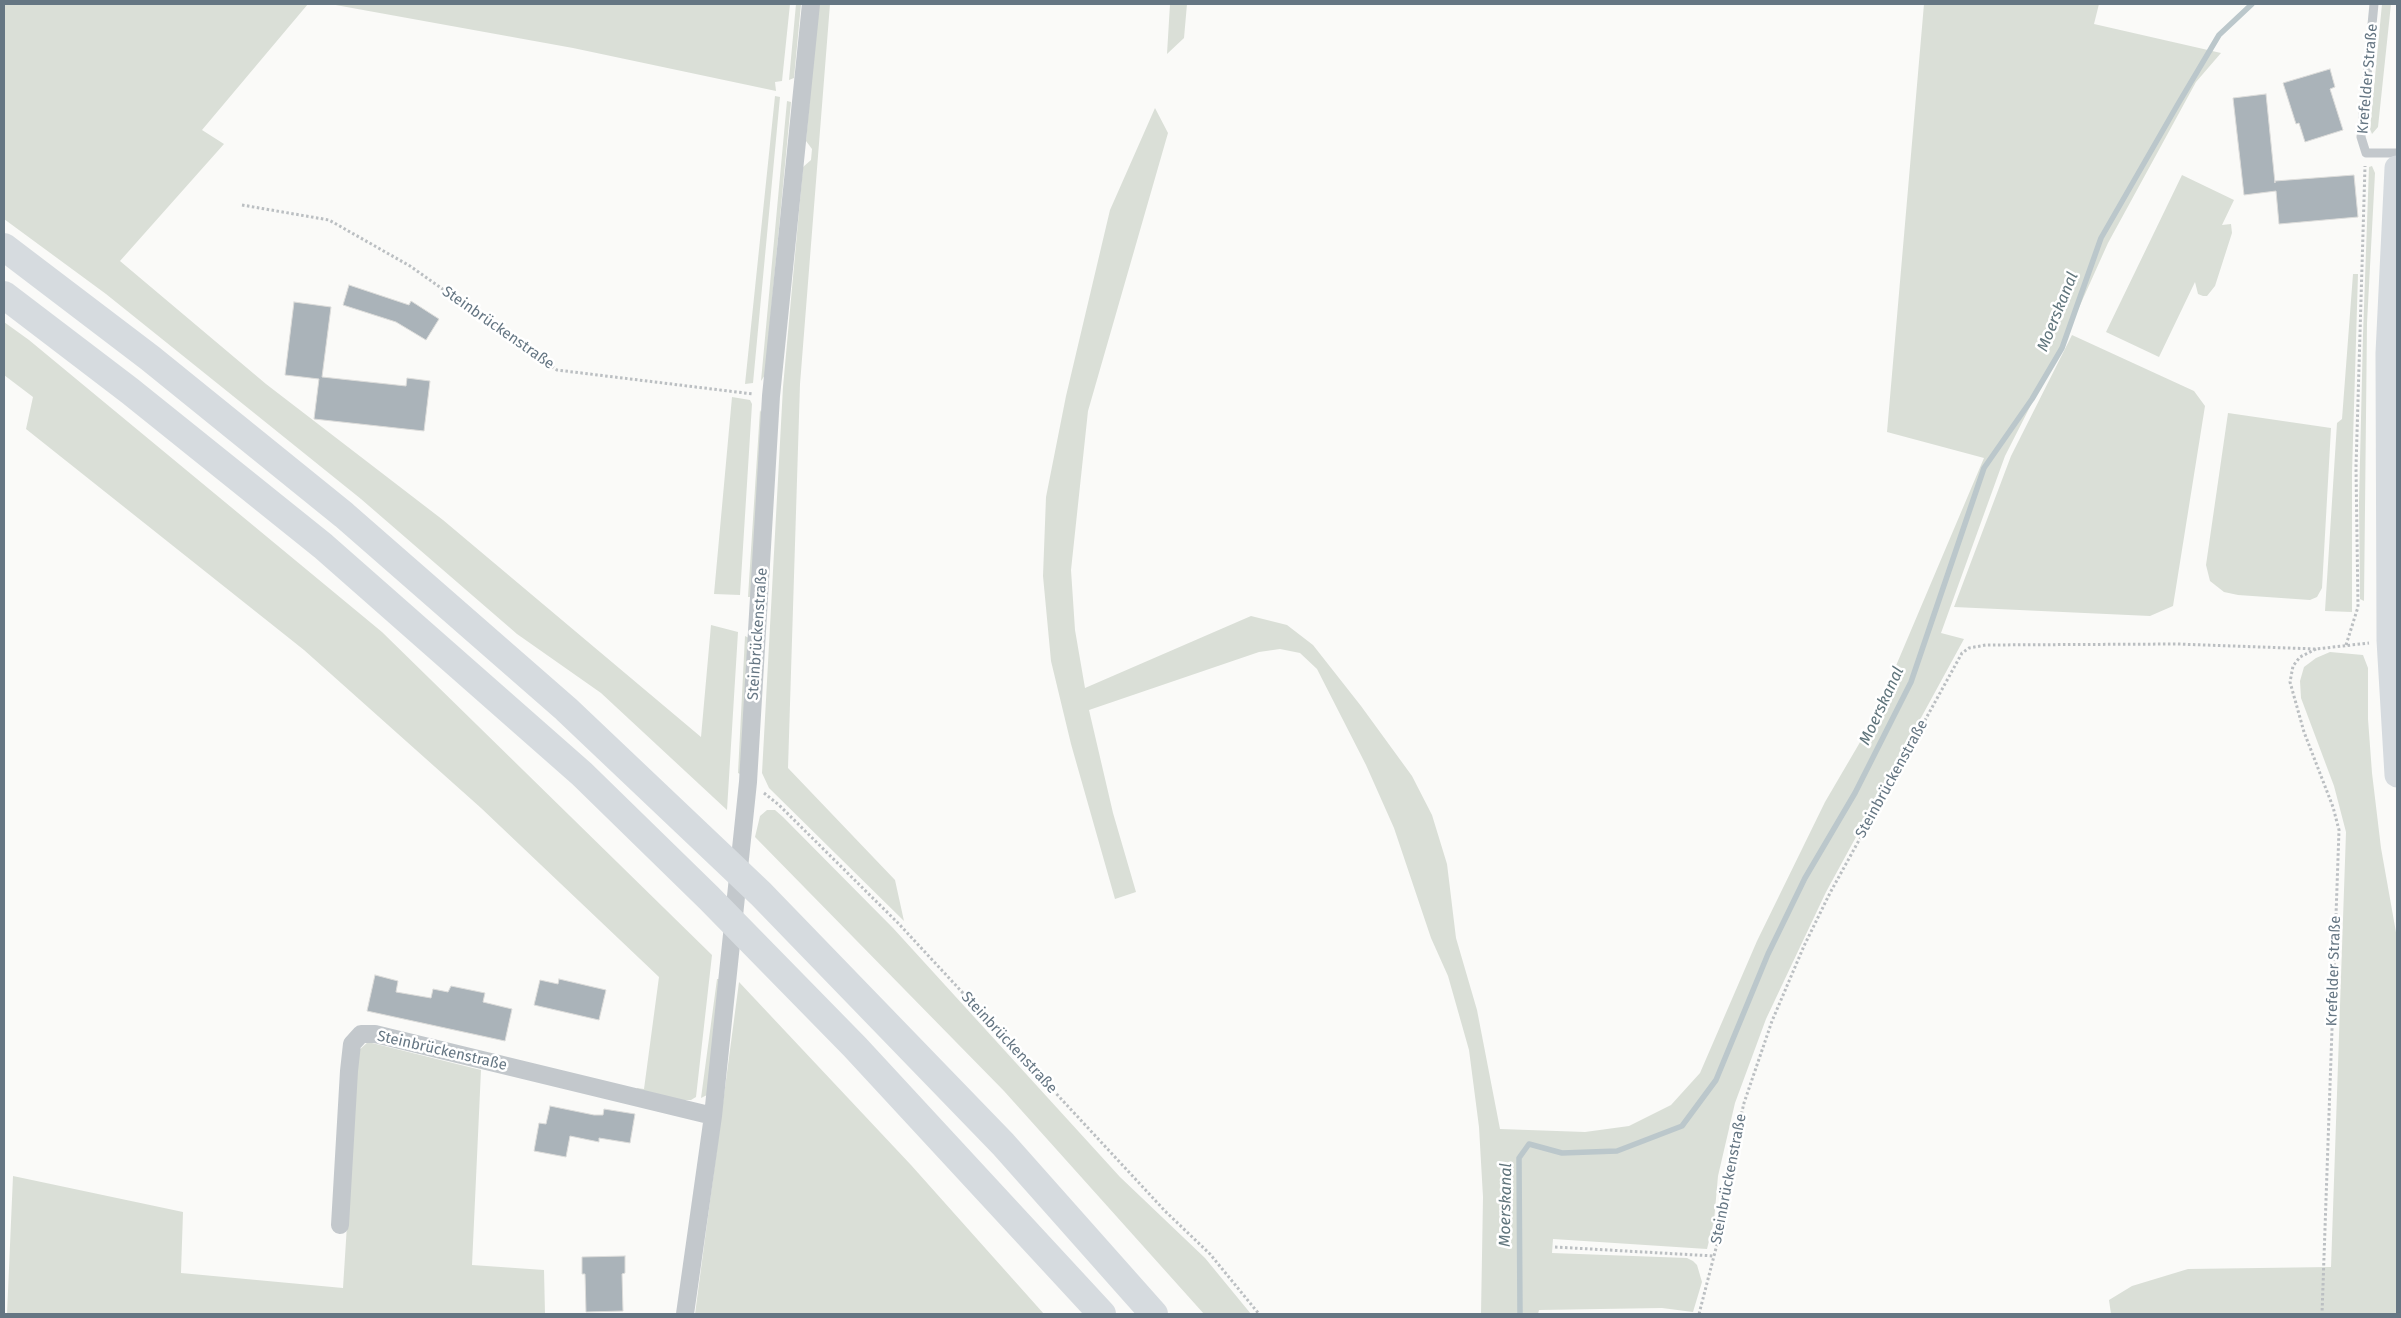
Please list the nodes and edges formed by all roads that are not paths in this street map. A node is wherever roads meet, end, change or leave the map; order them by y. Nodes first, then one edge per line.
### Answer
1 (810, 4) edge
2 (2374, 4) edge
3 (2397, 153) edge
4 (2397, 168) edge
5 (4, 248) edge
6 (4, 295) edge
7 (2393, 640) edge
8 (2397, 775) edge
9 (713, 1116) junction
10 (1012, 1218) junction
11 (340, 1225) dead end
12 (685, 1314) edge
13 (1083, 1314) edge
14 (1102, 1314) edge
15 (1154, 1314) edge

1 - 9 street, Steinbrückenstraße
2 - 3 lane, Krefelder Straße
4 - 7 main road
5 - 15 highway
6 - 10 highway
7 - 8 main road
9 - 11 street, Steinbrückenstraße
9 - 12 street, Steinbrückenstraße
10 - 13 highway
10 - 14 highway

